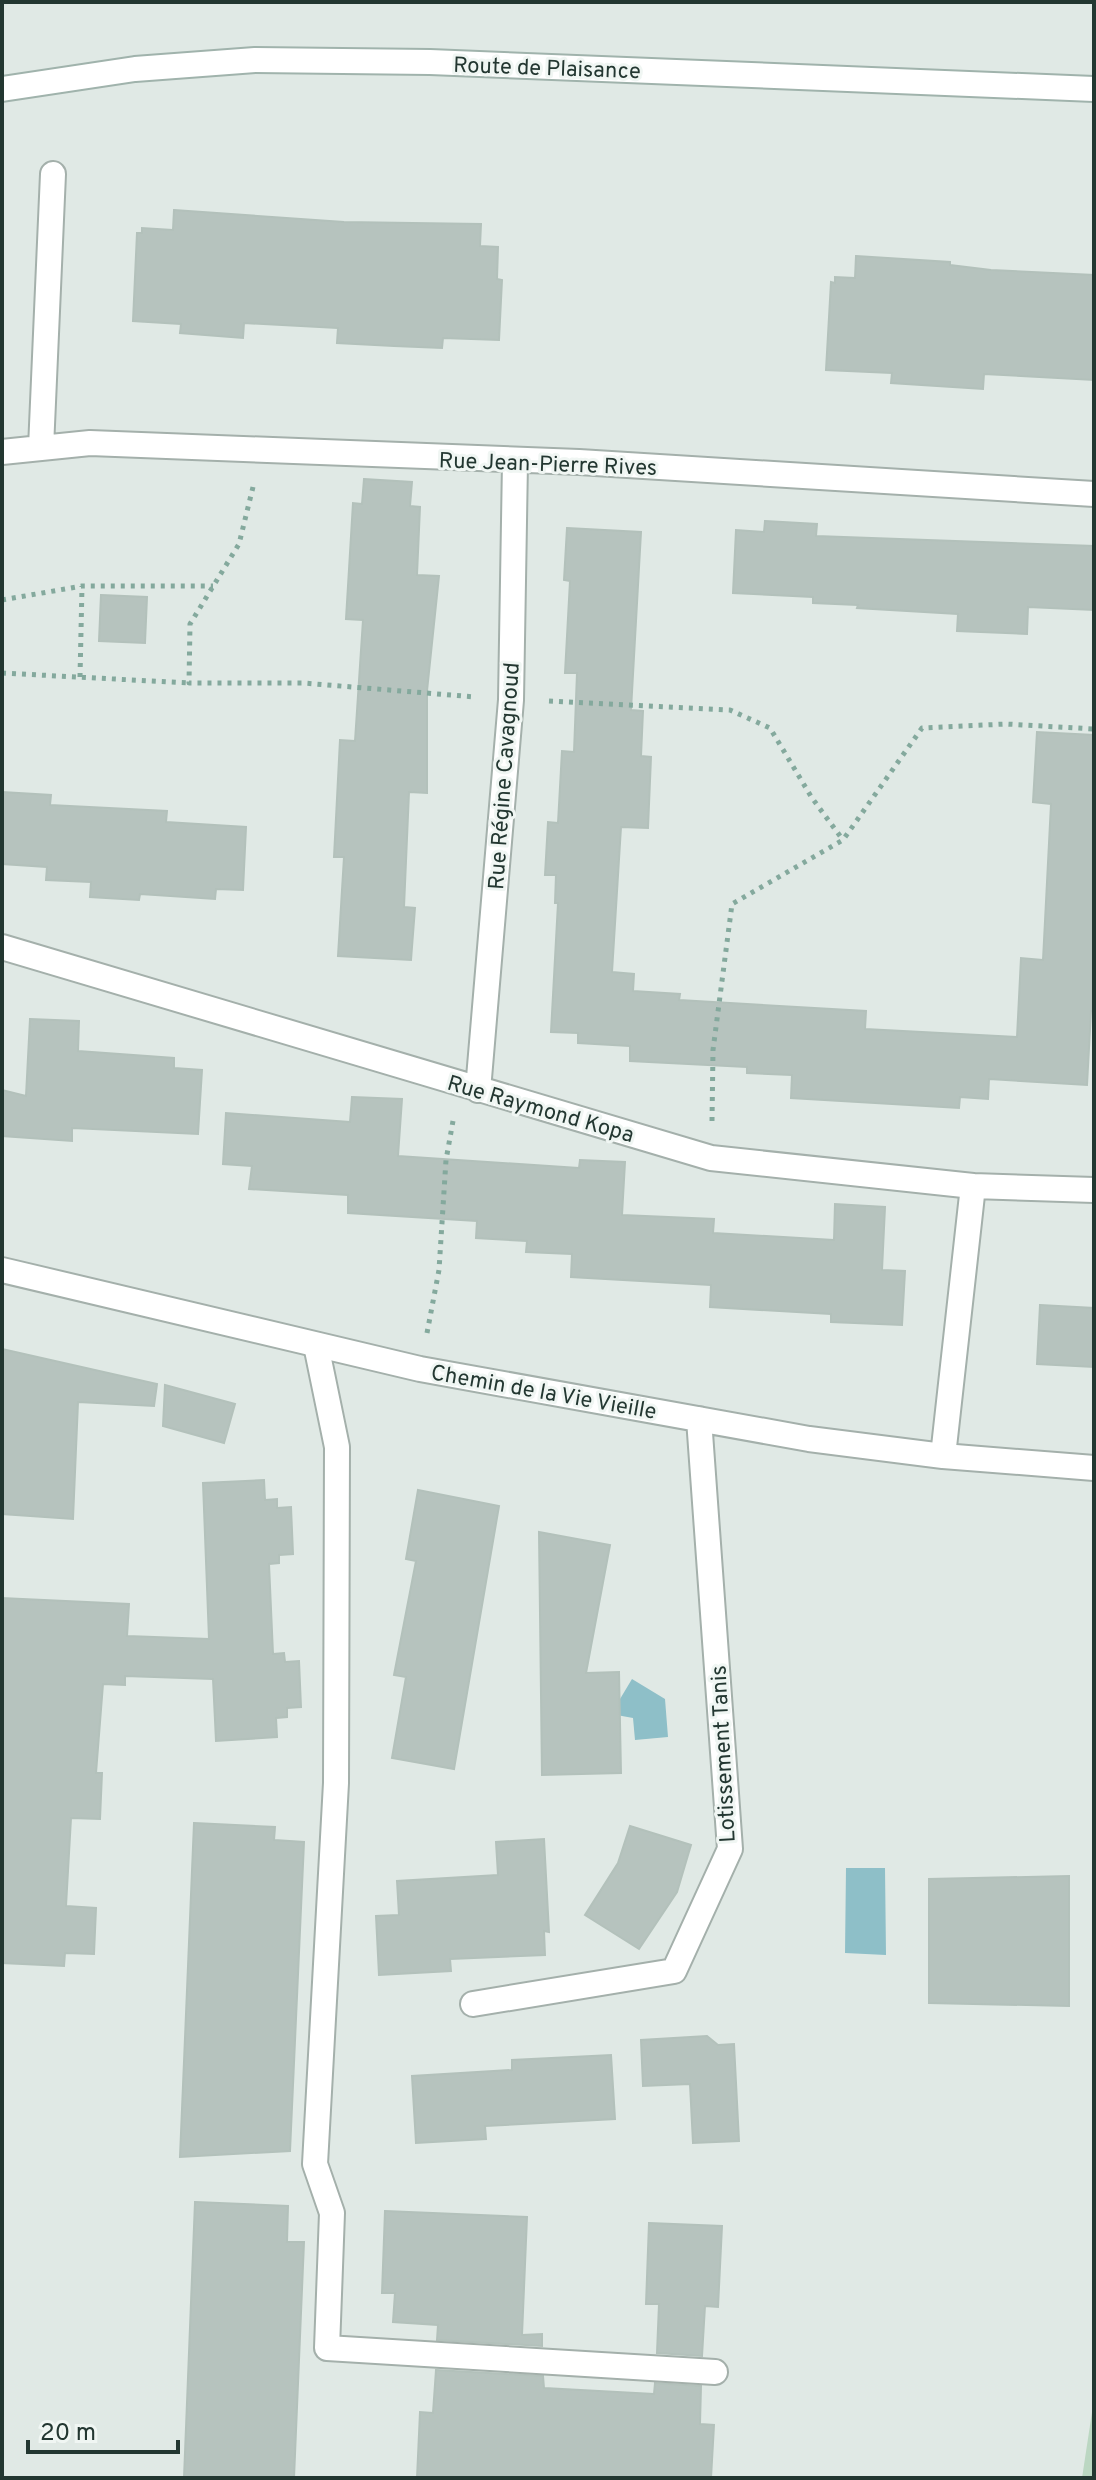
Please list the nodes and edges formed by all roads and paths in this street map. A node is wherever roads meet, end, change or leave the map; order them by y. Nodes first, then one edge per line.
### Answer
1 (2, 89) edge
2 (1094, 89) edge
3 (53, 174) dead end
4 (41, 448) junction
5 (262, 451) junction
6 (2, 452) edge
7 (515, 462) junction
8 (1094, 494) edge
9 (82, 586) junction
10 (214, 586) junction
11 (2, 600) edge
12 (2, 673) edge
13 (80, 677) junction
14 (189, 683) junction
15 (511, 700) junction
16 (1094, 729) edge
17 (843, 840) junction
18 (2, 947) edge
19 (478, 1090) junction
20 (711, 1158) junction
21 (973, 1186) junction
22 (1094, 1190) edge
23 (2, 1270) edge
24 (316, 1345) junction
25 (420, 1369) junction
26 (699, 1419) junction
27 (943, 1456) junction
28 (1094, 1468) edge
29 (473, 2004) dead end
30 (715, 2372) dead end

1 - 2 street, Route de Plaisance
3 - 4 street
4 - 5 street, Rue Jean-Pierre Rives
4 - 6 street, Rue Jean-Pierre Rives
5 - 7 street, Rue Jean-Pierre Rives
5 - 10 path
7 - 8 street, Rue Jean-Pierre Rives
7 - 15 street, Rue Régine Cavagnoud
9 - 10 path
9 - 11 path
9 - 13 path
10 - 14 path
12 - 13 path
13 - 14 path
14 - 15 path
15 - 17 path
15 - 19 street, Rue Régine Cavagnoud
16 - 17 path
17 - 20 path
18 - 19 street, Rue Raymond Kopa
19 - 20 street, Rue Raymond Kopa
19 - 25 path
20 - 21 street, Rue Raymond Kopa
21 - 22 street, Rue Raymond Kopa
21 - 27 street
23 - 24 street, Chemin de la Vie Vieille
24 - 25 street, Chemin de la Vie Vieille
24 - 30 street
25 - 26 street, Chemin de la Vie Vieille
26 - 27 street, Chemin de la Vie Vieille
26 - 29 street, Lotissement Tanis
27 - 28 street, Chemin de la Vie Vieille

